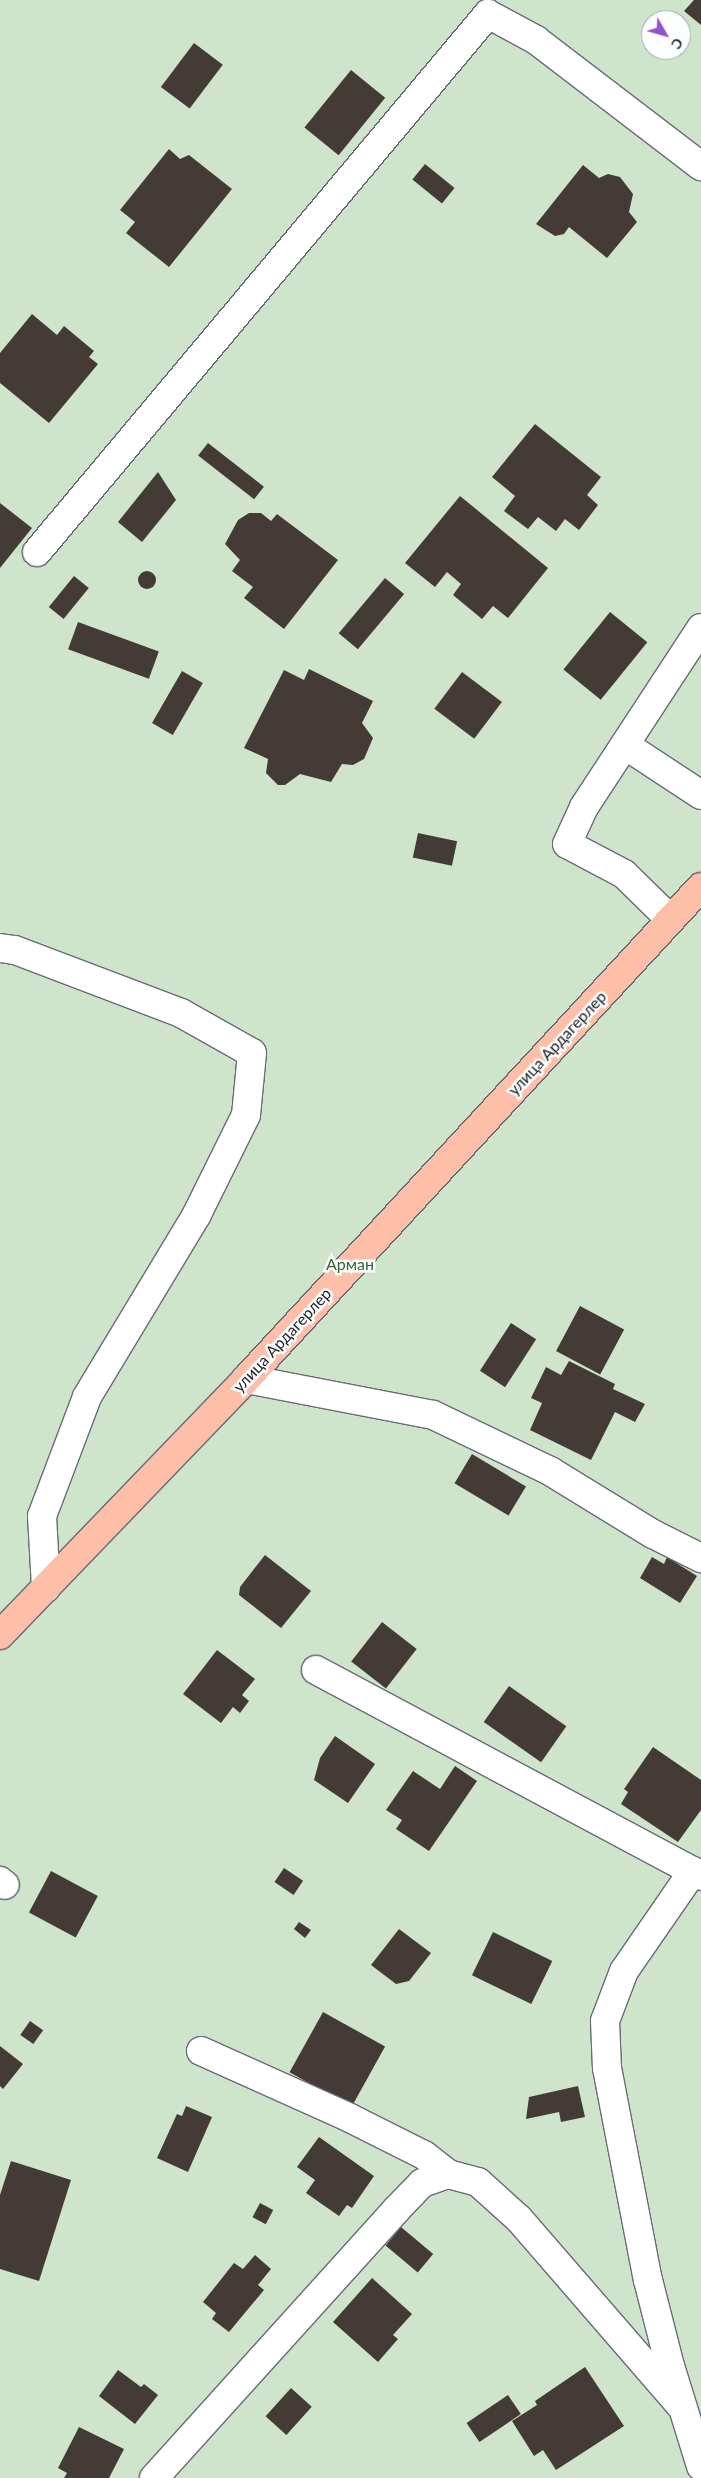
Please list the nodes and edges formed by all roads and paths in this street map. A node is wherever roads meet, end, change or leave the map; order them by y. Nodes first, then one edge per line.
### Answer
1 (494, 7) edge
2 (701, 166) edge
3 (37, 552) dead end
4 (701, 628) edge
5 (625, 744) junction
6 (701, 795) edge
7 (701, 886) edge
8 (670, 920) junction
9 (0, 948) edge
10 (246, 1379) junction
11 (701, 1558) edge
12 (46, 1588) junction
13 (0, 1635) edge
14 (316, 1670) dead end
15 (697, 1874) edge
16 (201, 2051) dead end
17 (448, 2174) junction
18 (682, 2407) junction
19 (701, 2466) edge
20 (154, 2478) edge

1 - 2 street
1 - 3 street
4 - 5 street
5 - 6 street
5 - 8 street
7 - 8 main road, улица Ардагерлер
8 - 10 main road, улица Ардагерлер
9 - 12 street
10 - 11 street
10 - 12 main road, улица Ардагерлер
12 - 13 main road, улица Ардагерлер
14 - 15 street
15 - 18 street
16 - 17 street
17 - 18 street
17 - 20 street
18 - 19 street

